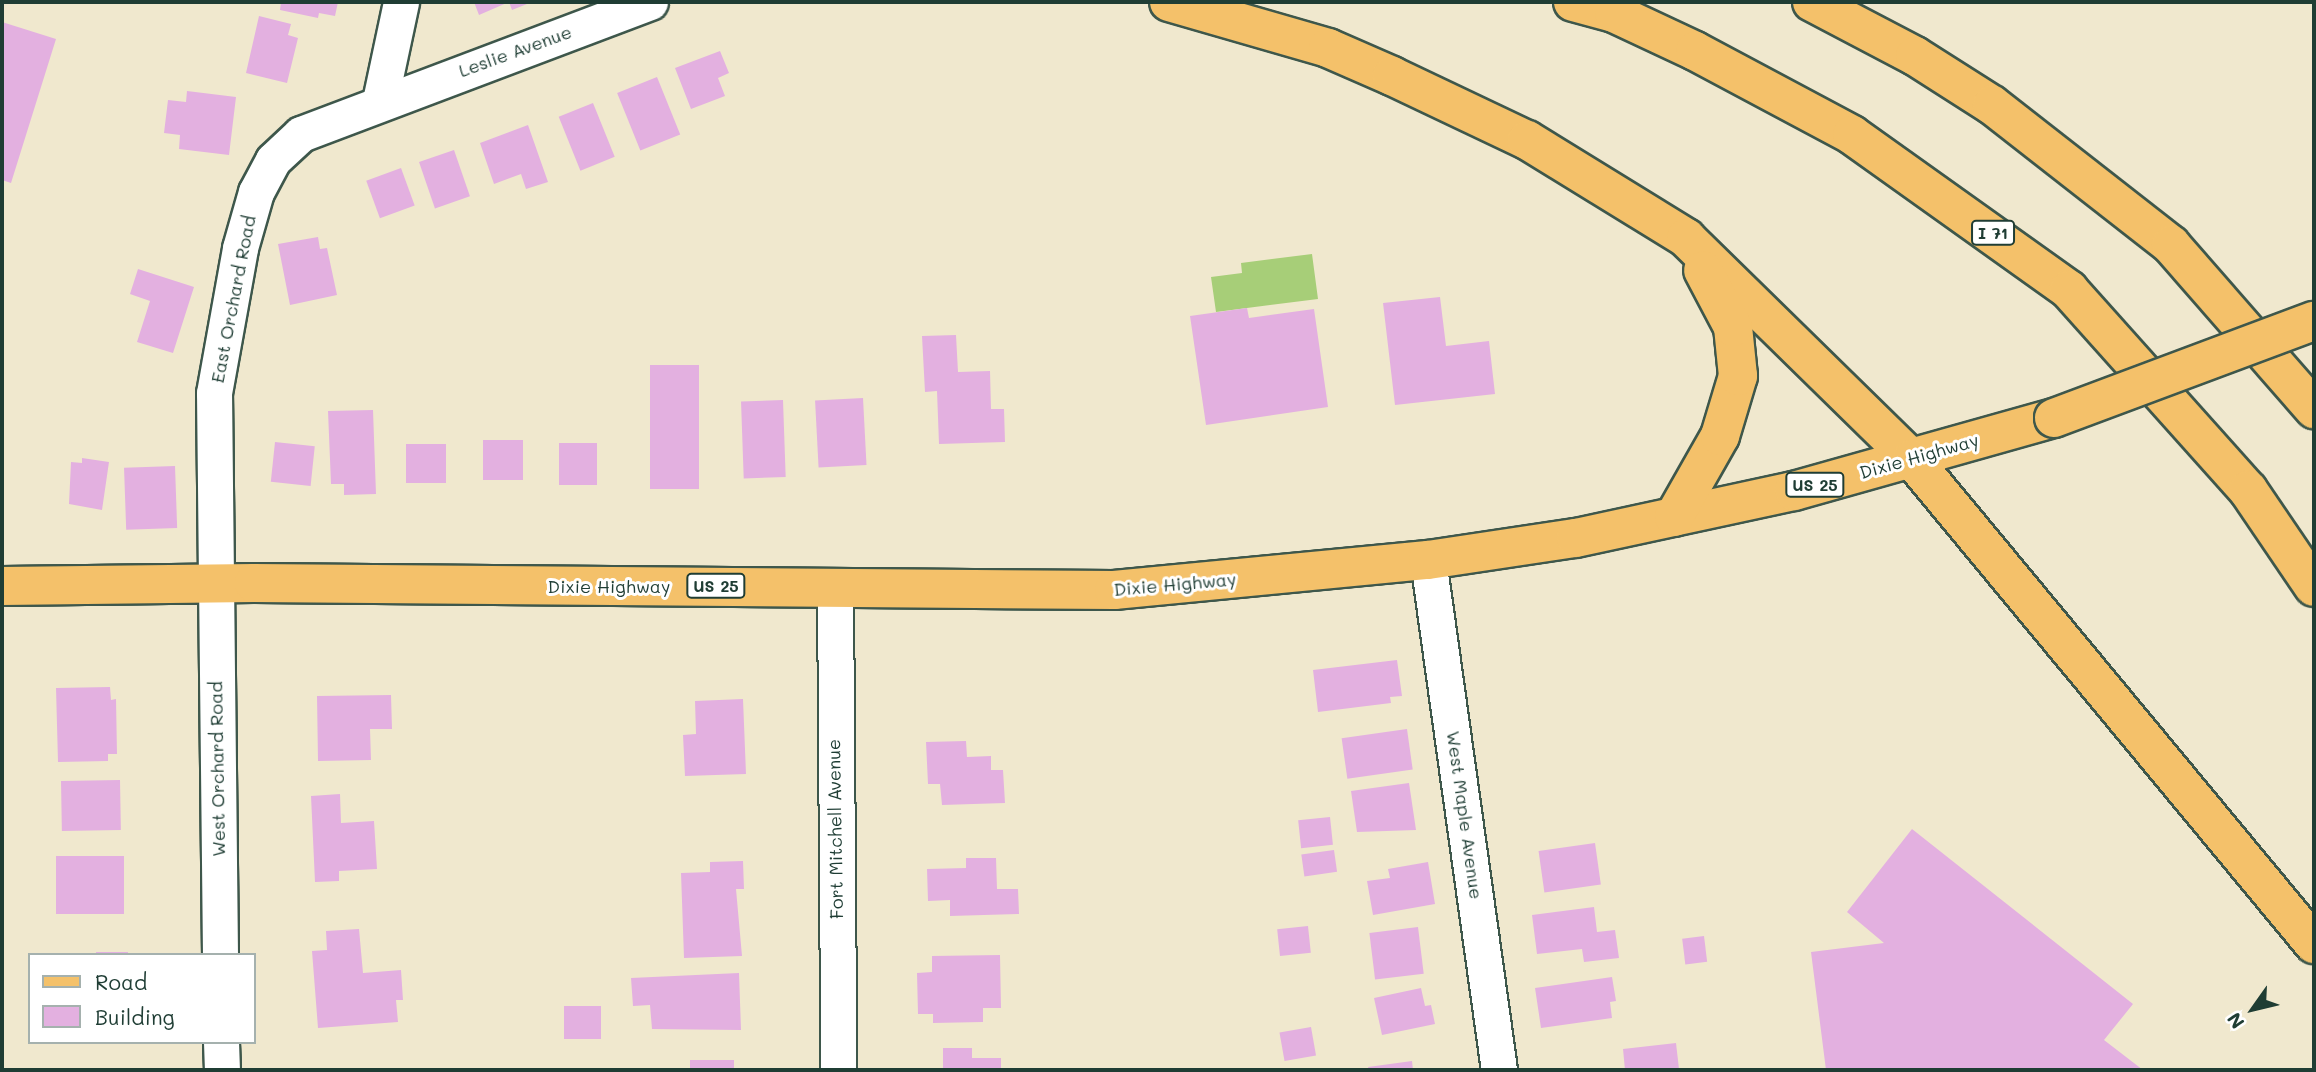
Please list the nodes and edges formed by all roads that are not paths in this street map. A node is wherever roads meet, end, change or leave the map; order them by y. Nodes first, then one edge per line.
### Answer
1 (401, 2) edge
2 (650, 2) edge
3 (1169, 2) edge
4 (1573, 2) edge
5 (1812, 2) edge
6 (380, 101) junction
7 (1686, 238) junction
8 (2314, 321) edge
9 (2314, 409) edge
10 (1912, 459) junction
11 (1674, 517) junction
12 (1428, 561) junction
13 (214, 584) junction
14 (2, 586) edge
15 (835, 587) junction
16 (2314, 587) edge
17 (2314, 944) edge
18 (220, 953) edge
19 (221, 1044) edge
20 (222, 1070) edge
21 (838, 1070) edge
22 (1499, 1070) edge

1 - 6 street
2 - 6 street, Leslie Avenue
3 - 7 main road
4 - 16 main road, I 71
5 - 9 main road
6 - 13 street, East Orchard Road
7 - 10 main road
7 - 11 main road
8 - 10 main road, Dixie Highway / US 25, bridge
10 - 11 main road, Dixie Highway / US 25
10 - 17 main road
11 - 12 main road, Dixie Highway / US 25
12 - 15 main road, Dixie Highway / US 25
12 - 22 street, West Maple Avenue
13 - 14 main road, Dixie Highway / US 25
13 - 15 main road, Dixie Highway / US 25
13 - 18 street, West Orchard Road
15 - 21 street, Fort Mitchell Avenue
19 - 20 street

